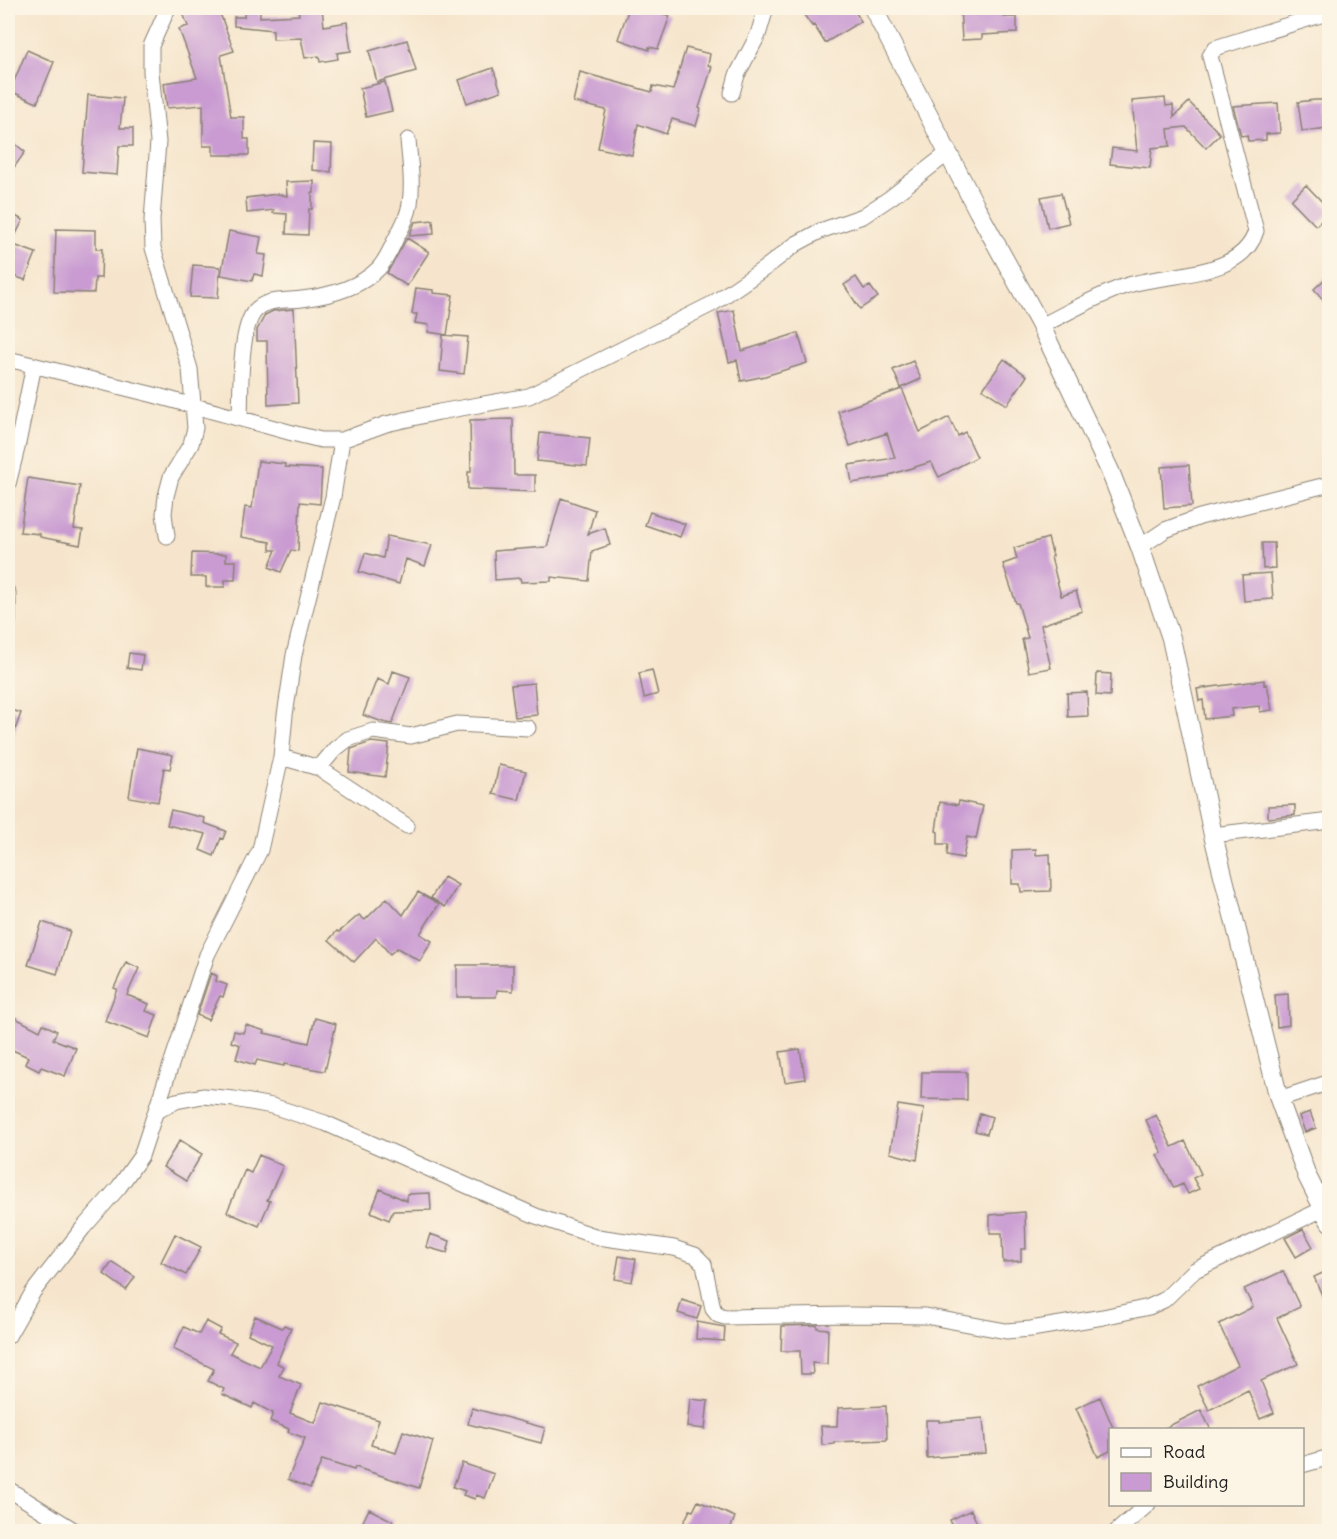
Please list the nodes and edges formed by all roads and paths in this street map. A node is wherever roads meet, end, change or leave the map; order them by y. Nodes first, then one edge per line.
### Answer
1 (168, 8) edge
2 (766, 8) edge
3 (873, 8) edge
4 (1329, 12) edge
5 (732, 93) dead end
6 (408, 140) dead end
7 (948, 153) junction
8 (1041, 326) junction
9 (8, 359) edge
10 (34, 365) junction
11 (194, 406) junction
12 (240, 418) junction
13 (342, 440) junction
14 (8, 484) edge
15 (1329, 484) edge
16 (167, 536) dead end
17 (1140, 547) junction
18 (8, 592) edge
19 (8, 622) edge
20 (528, 728) dead end
21 (281, 757) junction
22 (319, 768) junction
23 (1329, 821) edge
24 (407, 826) dead end
25 (1213, 835) junction
26 (1329, 1082) edge
27 (1279, 1099) junction
28 (157, 1112) junction
29 (1326, 1215) edge
30 (8, 1336) edge
31 (1329, 1456) edge
32 (1304, 1464) edge
33 (8, 1489) edge
34 (1146, 1506) edge
35 (77, 1532) edge
36 (1116, 1532) edge

1 - 11 street
2 - 5 street
3 - 7 street
4 - 8 street
6 - 12 street
7 - 8 street
7 - 13 street
8 - 17 street
9 - 10 street
10 - 11 street
10 - 14 street
11 - 12 street
11 - 16 street
12 - 13 street
13 - 21 street
15 - 17 street
17 - 25 street
18 - 19 street
20 - 22 street
21 - 22 street
21 - 28 street
22 - 24 street
23 - 25 street
25 - 27 street
26 - 27 street
27 - 29 street
28 - 29 street
28 - 30 street
31 - 32 street
33 - 35 street
34 - 36 street

